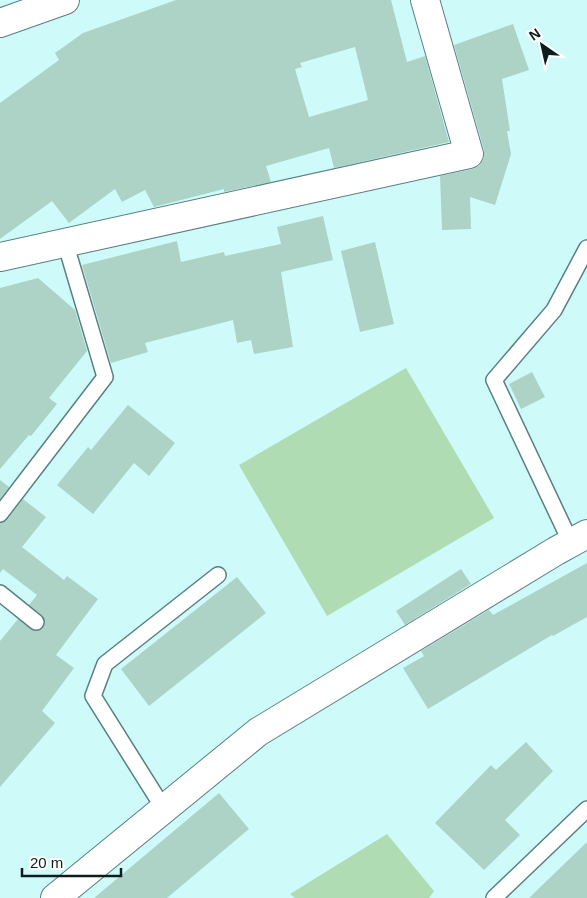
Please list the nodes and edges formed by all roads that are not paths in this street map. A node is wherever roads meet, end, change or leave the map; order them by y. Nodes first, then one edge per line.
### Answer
1 (65, 0) edge
2 (425, 0) edge
3 (0, 23) edge
4 (65, 242) junction
5 (587, 248) edge
6 (0, 257) edge
7 (0, 514) edge
8 (579, 538) edge
9 (218, 575) dead end
10 (0, 593) edge
11 (36, 622) dead end
12 (164, 809) junction
13 (587, 809) edge
14 (55, 898) edge
15 (494, 898) edge

1 - 3 street
2 - 4 street
4 - 6 street
4 - 7 lane
5 - 8 lane
8 - 12 street
9 - 12 lane
10 - 11 lane
12 - 14 street
13 - 15 lane

